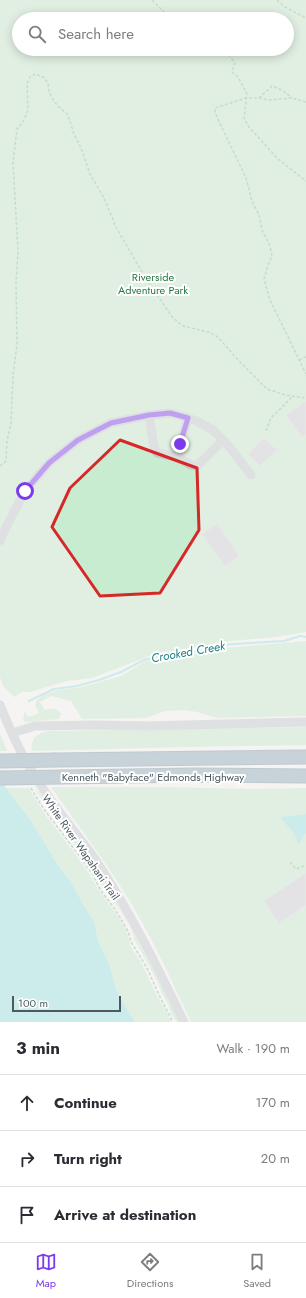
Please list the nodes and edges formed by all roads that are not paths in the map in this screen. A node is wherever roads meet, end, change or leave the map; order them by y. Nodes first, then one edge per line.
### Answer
1 (149, 415) junction
2 (188, 418) junction
3 (223, 440) junction
4 (177, 457) junction
5 (251, 475) dead end
6 (0, 541) edge
7 (0, 705) edge
8 (306, 722) edge
9 (12, 733) junction
10 (306, 757) edge
11 (0, 761) edge
12 (306, 776) edge
13 (0, 778) edge
14 (184, 1022) edge

1 - 2 street
1 - 4 street
1 - 6 street
2 - 3 street
2 - 4 street
3 - 4 street
3 - 5 street
7 - 9 street
8 - 9 street
9 - 14 street
10 - 11 highway, Kenneth "Babyface" Edmonds Highway, bridge
12 - 13 highway, Kenneth "Babyface" Edmonds Highway, bridge

